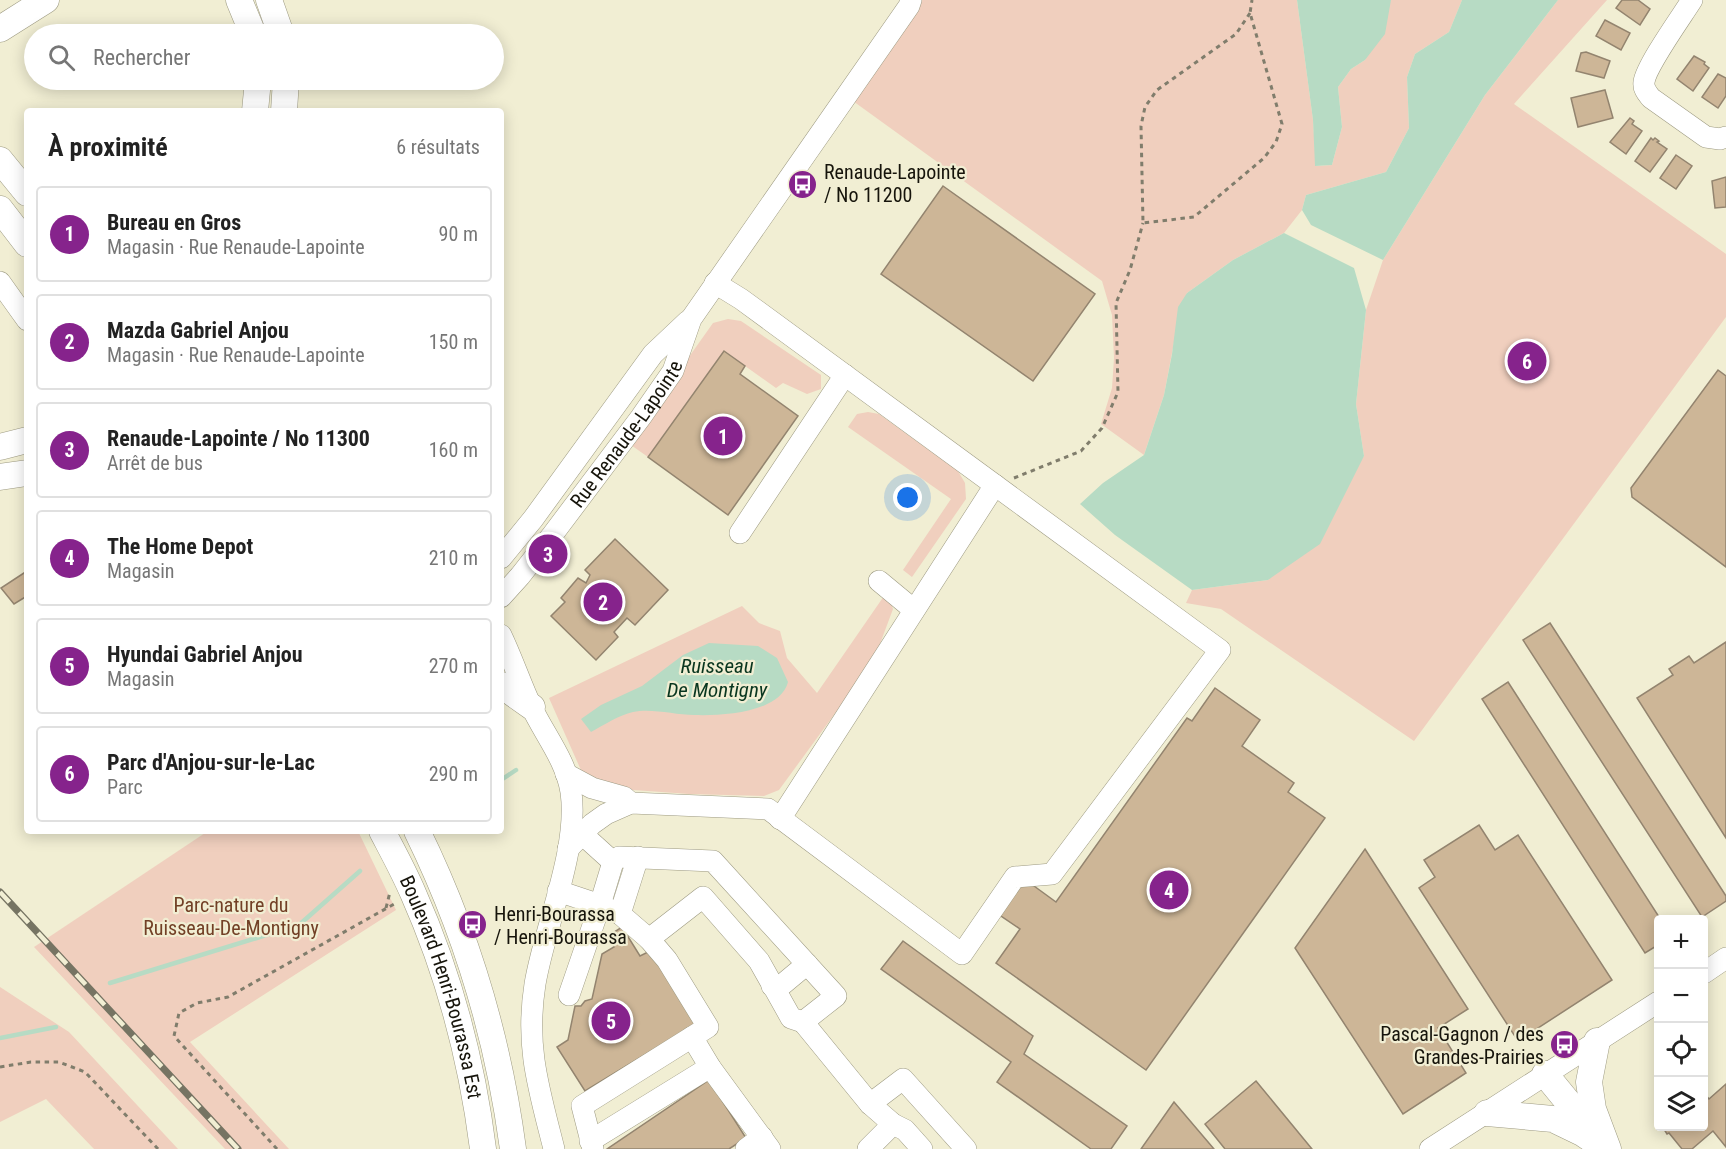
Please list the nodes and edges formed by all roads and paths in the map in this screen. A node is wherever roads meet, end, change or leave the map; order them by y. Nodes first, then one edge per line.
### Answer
1 (16, 0) edge
2 (46, 0) edge
3 (239, 0) edge
4 (269, 0) edge
5 (911, 0) edge
6 (1252, 0) edge
7 (1692, 0) edge
8 (1250, 13) junction
9 (249, 24) edge
10 (277, 24) edge
11 (0, 27) edge
12 (257, 90) edge
13 (285, 90) edge
14 (255, 108) edge
15 (284, 108) edge
16 (1726, 137) edge
17 (0, 160) edge
18 (24, 189) edge
19 (0, 209) edge
20 (1143, 223) junction
21 (24, 239) edge
22 (0, 282) edge
23 (715, 283) junction
24 (24, 317) edge
25 (691, 319) junction
26 (845, 375) junction
27 (24, 441) edge
28 (0, 447) edge
29 (24, 473) edge
30 (0, 477) edge
31 (995, 485) junction
32 (533, 519) junction
33 (740, 533) dead end
34 (553, 534) junction
35 (504, 554) edge
36 (879, 581) dead end
37 (504, 594) edge
38 (914, 610) junction
39 (504, 641) edge
40 (504, 674) edge
41 (504, 687) edge
42 (532, 707) junction
43 (566, 774) junction
44 (631, 803) junction
45 (780, 819) junction
46 (384, 834) edge
47 (418, 834) edge
48 (575, 842) junction
49 (638, 857) junction
50 (613, 862) junction
51 (719, 869) junction
52 (558, 891) junction
53 (703, 897) junction
54 (600, 905) junction
55 (379, 911) dead end
56 (620, 914) junction
57 (649, 939) junction
58 (1726, 958) edge
59 (807, 964) junction
60 (1708, 970) edge
61 (772, 986) junction
62 (569, 995) dead end
63 (1654, 1005) edge
64 (803, 1022) junction
65 (692, 1037) junction
66 (1597, 1041) junction
67 (0, 1067) edge
68 (710, 1067) junction
69 (1545, 1074) junction
70 (870, 1104) junction
71 (1487, 1113) junction
72 (892, 1124) junction
73 (591, 1145) edge
74 (759, 1145) edge
75 (158, 1149) edge
76 (277, 1149) edge
77 (483, 1149) edge
78 (513, 1149) edge
79 (554, 1149) edge
80 (868, 1149) edge
81 (922, 1149) edge
82 (966, 1149) edge
83 (1430, 1149) edge
84 (1607, 1149) edge

1 - 11 main road
2 - 11 main road
3 - 9 main road
4 - 10 main road
5 - 23 street, Rue Renaude-Lapointe
6 - 8 path
7 - 16 street
8 - 20 path
8 - 20 path
12 - 14 main road
13 - 15 main road
17 - 18 main road
19 - 21 main road
20 - 31 path
22 - 24 street
23 - 25 street, Rue Renaude-Lapointe
23 - 26 street
25 - 32 street, Rue Renaude-Lapointe
25 - 34 street, Rue Renaude-Lapointe
26 - 31 street
26 - 33 street
27 - 28 main road
29 - 30 main road
31 - 38 street
31 - 45 street
32 - 34 street
32 - 35 street, Rue Renaude-Lapointe
34 - 37 street, Rue Renaude-Lapointe
36 - 38 street
38 - 45 street
39 - 42 street
40 - 42 street
41 - 42 main road
42 - 43 street
43 - 44 street
43 - 48 street
44 - 45 street
44 - 48 street
46 - 77 main road, Boulevard Henri-Bourassa Est
47 - 78 main road, Boulevard Henri-Bourassa Est
48 - 50 street
48 - 52 street
49 - 50 street
49 - 51 street
49 - 56 street
50 - 54 street
51 - 53 street
51 - 59 street
52 - 54 street
52 - 79 street
53 - 57 street
53 - 61 street
54 - 56 street
54 - 62 street
55 - 76 path
56 - 57 street
57 - 65 street
58 - 60 street
59 - 61 street
59 - 64 street
61 - 64 street
63 - 66 street
64 - 70 street
65 - 68 street
65 - 73 street
66 - 69 street
66 - 84 main road
67 - 75 path
68 - 73 street
68 - 74 street
69 - 71 street
69 - 84 main road
70 - 72 street
70 - 82 street
71 - 83 street
71 - 84 main road
72 - 80 street
72 - 81 street

